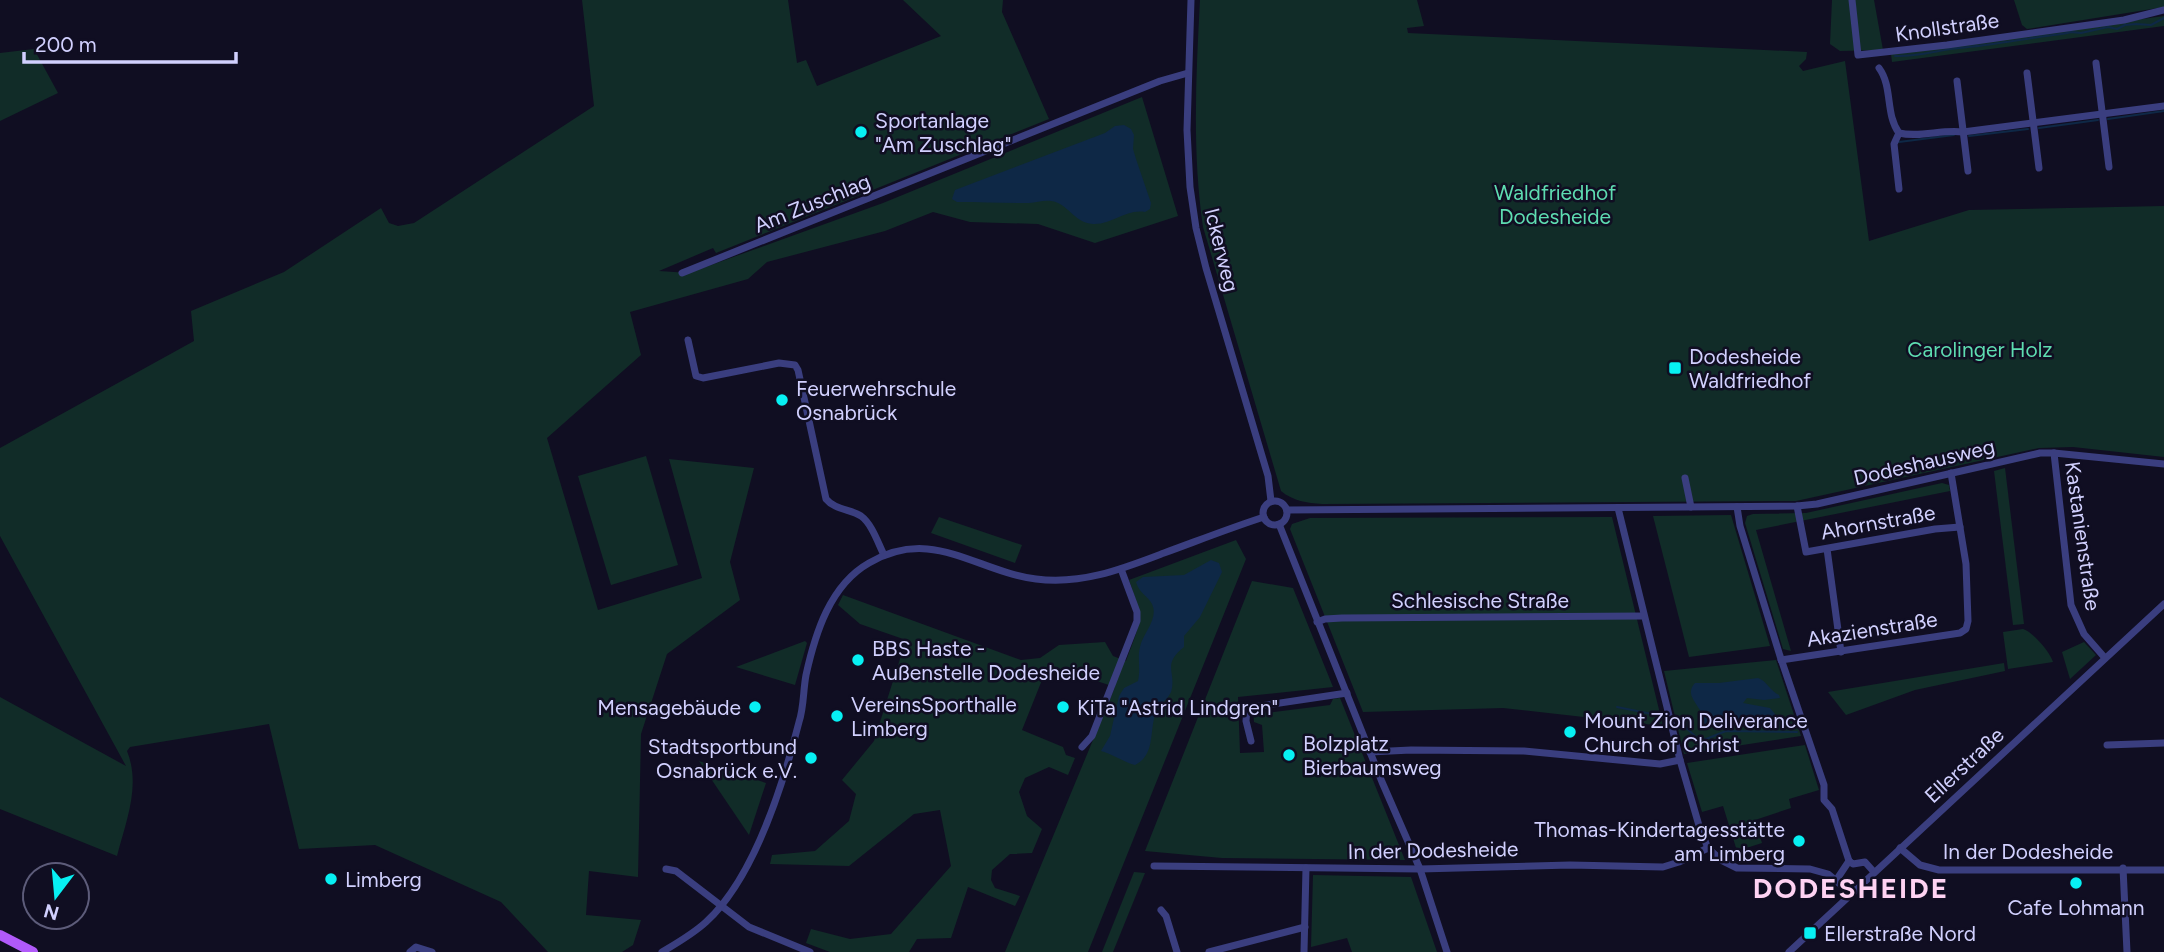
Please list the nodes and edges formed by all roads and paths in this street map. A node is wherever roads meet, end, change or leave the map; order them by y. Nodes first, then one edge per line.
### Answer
1 (1191, 0) edge
2 (1852, 0) edge
3 (2164, 10) edge
4 (2096, 63) dead end
5 (1879, 68) dead end
6 (1188, 72) junction
7 (2026, 73) dead end
8 (1957, 81) dead end
9 (2164, 106) edge
10 (2103, 114) junction
11 (2033, 123) junction
12 (1963, 132) junction
13 (1899, 133) junction
14 (2109, 167) dead end
15 (2039, 169) dead end
16 (1968, 171) dead end
17 (1899, 189) dead end
18 (682, 273) dead end
19 (688, 340) dead end
20 (2054, 453) junction
21 (2164, 464) edge
22 (1951, 473) junction
23 (1685, 478) dead end
24 (1271, 501) junction
25 (1797, 506) junction
26 (1691, 507) junction
27 (1737, 507) junction
28 (1618, 508) junction
29 (1287, 510) junction
30 (1264, 517) junction
31 (1279, 524) junction
32 (1960, 527) junction
33 (1827, 549) junction
34 (884, 555) junction
35 (1121, 569) junction
36 (2164, 604) edge
37 (1643, 616) junction
38 (1317, 622) junction
39 (1841, 652) junction
40 (2105, 658) junction
41 (1781, 660) junction
42 (1346, 693) junction
43 (1251, 741) dead end
44 (2164, 743) edge
45 (2107, 744) dead end
46 (1082, 747) dead end
47 (1370, 752) junction
48 (1680, 760) junction
49 (1708, 848) junction
50 (1900, 848) junction
51 (1849, 861) junction
52 (1154, 866) dead end
53 (666, 869) dead end
54 (1306, 869) junction
55 (1420, 869) junction
56 (2123, 869) junction
57 (2164, 870) edge
58 (1874, 872) junction
59 (1837, 879) junction
60 (1851, 893) junction
61 (720, 906) junction
62 (1161, 910) dead end
63 (1305, 927) junction
64 (0, 935) edge
65 (796, 950) edge
66 (33, 952) edge
67 (410, 952) edge
68 (432, 952) edge
69 (662, 952) edge
70 (810, 952) edge
71 (1177, 952) edge
72 (1209, 952) edge
73 (1304, 952) edge
74 (1447, 952) edge
75 (1788, 952) edge
76 (2127, 952) edge

1 - 6 street, Ickerweg
2 - 3 street, Knollstraße
4 - 10 street
5 - 13 street
6 - 18 street, Am Zuschlag
6 - 24 street, Ickerweg
7 - 11 street
8 - 12 street
9 - 10 street
10 - 11 street
10 - 14 street
11 - 12 street
11 - 15 street
12 - 13 street
12 - 16 street
13 - 17 street
19 - 34 street
20 - 21 street, Dodeshausweg
20 - 22 street, Dodeshausweg
20 - 40 street, Kastanienstraße
22 - 25 street, Dodeshausweg
22 - 32 street
23 - 26 street
24 - 29 street
24 - 30 street
25 - 27 street, Dodeshausweg
25 - 33 street, Ahornstraße
26 - 27 street, Dodeshausweg
26 - 28 street, Dodeshausweg
27 - 41 street
28 - 29 street, Dodeshausweg
28 - 37 street
29 - 31 street
30 - 31 street
30 - 35 street
31 - 38 street
32 - 33 street, Ahornstraße
32 - 39 street, Akazienstraße
33 - 39 street
34 - 35 street
34 - 61 street
35 - 46 street
36 - 40 street, Ellerstraße
37 - 38 street, Schlesische Straße
37 - 48 street
38 - 42 street
39 - 41 street, Akazienstraße
40 - 50 street, Ellerstraße
41 - 51 street
42 - 43 street
42 - 47 street
44 - 45 street
47 - 48 street
47 - 55 street
48 - 49 street
49 - 55 street, In der Dodesheide
49 - 59 street
50 - 56 street, In der Dodesheide
50 - 58 street, Ellerstraße
51 - 58 street
51 - 59 street
52 - 54 street, In der Dodesheide
53 - 61 street
54 - 55 street, In der Dodesheide
54 - 63 street
55 - 74 street
56 - 57 street, In der Dodesheide
56 - 76 street
58 - 60 street, Ellerstraße
59 - 60 street
60 - 75 street, Ellerstraße
61 - 65 street
61 - 69 street
62 - 71 street
63 - 72 street
63 - 73 street
64 - 66 main road
65 - 70 street
67 - 68 street

